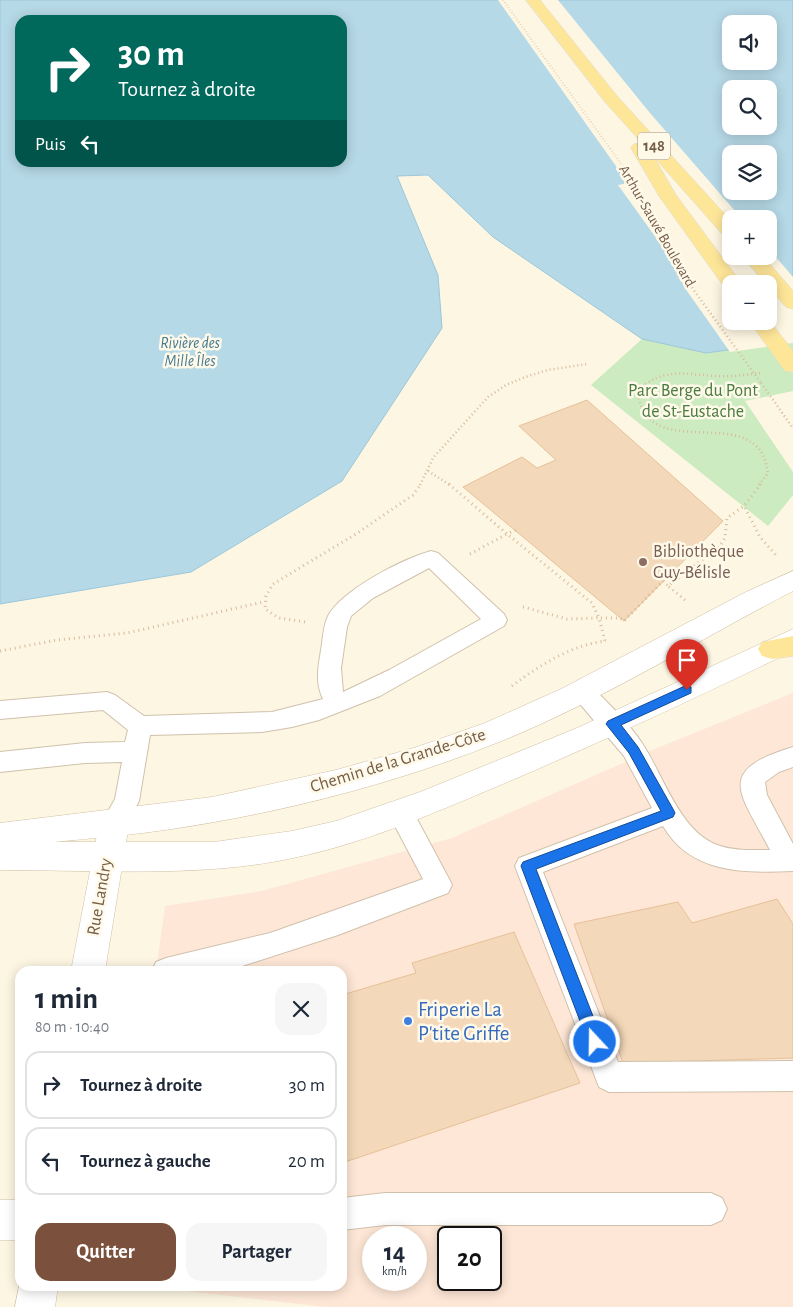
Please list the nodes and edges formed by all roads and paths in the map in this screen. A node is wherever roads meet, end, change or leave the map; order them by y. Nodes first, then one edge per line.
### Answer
1 (503, 0) edge
2 (533, 0) edge
3 (611, 99) junction
4 (722, 222) edge
5 (760, 265) edge
6 (725, 275) edge
7 (793, 303) edge
8 (766, 330) edge
9 (587, 364) dead end
10 (793, 366) edge
11 (767, 372) dead end
12 (793, 428) edge
13 (428, 471) junction
14 (744, 506) junction
15 (516, 530) dead end
16 (507, 534) junction
17 (785, 552) dead end
18 (777, 556) junction
19 (463, 558) dead end
20 (770, 561) dead end
21 (793, 580) edge
22 (668, 586) junction
23 (686, 601) dead end
24 (263, 602) junction
25 (519, 605) dead end
26 (600, 618) junction
27 (292, 621) dead end
28 (605, 641) junction
29 (610, 641) dead end
30 (786, 645) edge
31 (0, 651) edge
32 (508, 689) dead end
33 (582, 692) junction
34 (337, 704) junction
35 (0, 710) edge
36 (612, 724) junction
37 (140, 726) junction
38 (136, 752) junction
39 (793, 757) edge
40 (0, 762) edge
41 (400, 811) junction
42 (668, 813) junction
43 (114, 824) junction
44 (0, 836) edge
45 (0, 856) edge
46 (107, 857) junction
47 (791, 860) edge
48 (89, 966) edge
49 (190, 966) edge
50 (793, 1076) edge
51 (711, 1208) dead end
52 (347, 1213) edge
53 (0, 1220) edge
54 (15, 1220) edge
55 (37, 1291) edge
56 (35, 1307) edge

1 - 12 path, Arthur-Sauvé Boulevard, bridge
2 - 3 main road, Arthur-Sauvé Boulevard / 148
3 - 4 main road, Arthur-Sauvé Boulevard / 148
3 - 6 main road, Arthur-Sauvé Boulevard / 148
5 - 7 main road
8 - 10 main road
9 - 13 path
11 - 14 path
13 - 16 path
13 - 24 path
14 - 18 path
14 - 22 path
15 - 16 path
16 - 19 path
16 - 26 path
17 - 18 path
18 - 20 path
21 - 33 main road, Chemin de la Grande-Côte
22 - 23 path
22 - 26 path
24 - 27 path
24 - 31 path
25 - 26 path
26 - 28 path
28 - 29 path
28 - 32 path
30 - 36 main road
33 - 36 lane
33 - 43 main road, Chemin de la Grande-Côte
34 - 34 lane
34 - 37 lane
35 - 37 lane
36 - 41 main road
36 - 42 lane
37 - 38 lane
38 - 40 lane
38 - 43 lane
39 - 47 lane
41 - 46 main road
41 - 49 lane
42 - 47 lane
42 - 50 lane
43 - 44 main road, Chemin de la Grande-Côte
43 - 46 main road, Rue Landry
45 - 46 main road
46 - 48 main road, Rue Landry
51 - 52 lane
53 - 54 main road
55 - 56 main road

